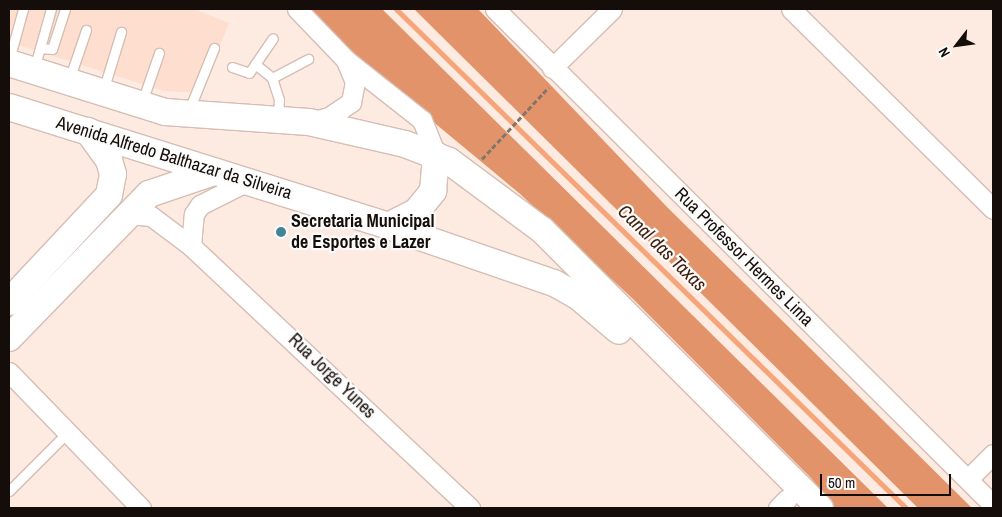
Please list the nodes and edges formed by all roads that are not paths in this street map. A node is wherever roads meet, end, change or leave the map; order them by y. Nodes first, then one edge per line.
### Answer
1 (23, 9) edge
2 (51, 9) edge
3 (65, 9) edge
4 (297, 9) edge
5 (495, 9) edge
6 (612, 9) edge
7 (791, 9) edge
8 (86, 30) dead end
9 (121, 32) dead end
10 (273, 38) dead end
11 (214, 48) dead end
12 (159, 53) dead end
13 (308, 59) dead end
14 (37, 60) junction
15 (346, 60) junction
16 (9, 62) edge
17 (256, 64) junction
18 (232, 66) dead end
19 (552, 68) junction
20 (272, 78) junction
21 (68, 82) junction
22 (102, 94) junction
23 (141, 105) junction
24 (9, 107) edge
25 (188, 115) junction
26 (278, 121) junction
27 (309, 122) junction
28 (88, 131) junction
29 (436, 155) junction
30 (214, 172) junction
31 (248, 182) junction
32 (993, 209) edge
33 (128, 214) junction
34 (388, 226) junction
35 (191, 246) junction
36 (9, 302) edge
37 (9, 338) edge
38 (9, 372) edge
39 (67, 433) junction
40 (993, 454) edge
41 (968, 480) junction
42 (9, 491) edge
43 (993, 504) edge
44 (787, 505) edge
45 (141, 508) edge
46 (470, 508) edge
47 (820, 508) edge

1 - 16 lane
2 - 14 lane
3 - 14 lane
4 - 15 street
5 - 19 street, Rua Professor Hermes Lima
6 - 19 street
7 - 32 street
8 - 21 lane
9 - 22 lane
10 - 17 lane
11 - 25 lane
12 - 23 lane
13 - 20 lane
14 - 16 street
14 - 21 street
15 - 27 street
15 - 29 street
17 - 18 lane
17 - 20 lane
19 - 41 street, Rua Professor Hermes Lima
20 - 26 lane
21 - 22 street
22 - 23 street
23 - 25 street
24 - 28 street, Avenida Alfredo Balthazar da Silveira
25 - 26 street
26 - 27 street
27 - 29 street
28 - 30 street, Avenida Alfredo Balthazar da Silveira
28 - 36 street
29 - 34 street
29 - 47 street
30 - 31 street, Avenida Alfredo Balthazar da Silveira
30 - 33 street
31 - 34 street, Avenida Alfredo Balthazar da Silveira
31 - 35 street
33 - 35 street, Rua Jorge Yunes
33 - 37 street
34 - 44 street, Avenida Alfredo Balthazar da Silveira
35 - 46 street, Rua Jorge Yunes
38 - 39 street
39 - 42 lane
39 - 45 street
40 - 41 street
41 - 43 street, Rua Professor Hermes Lima

